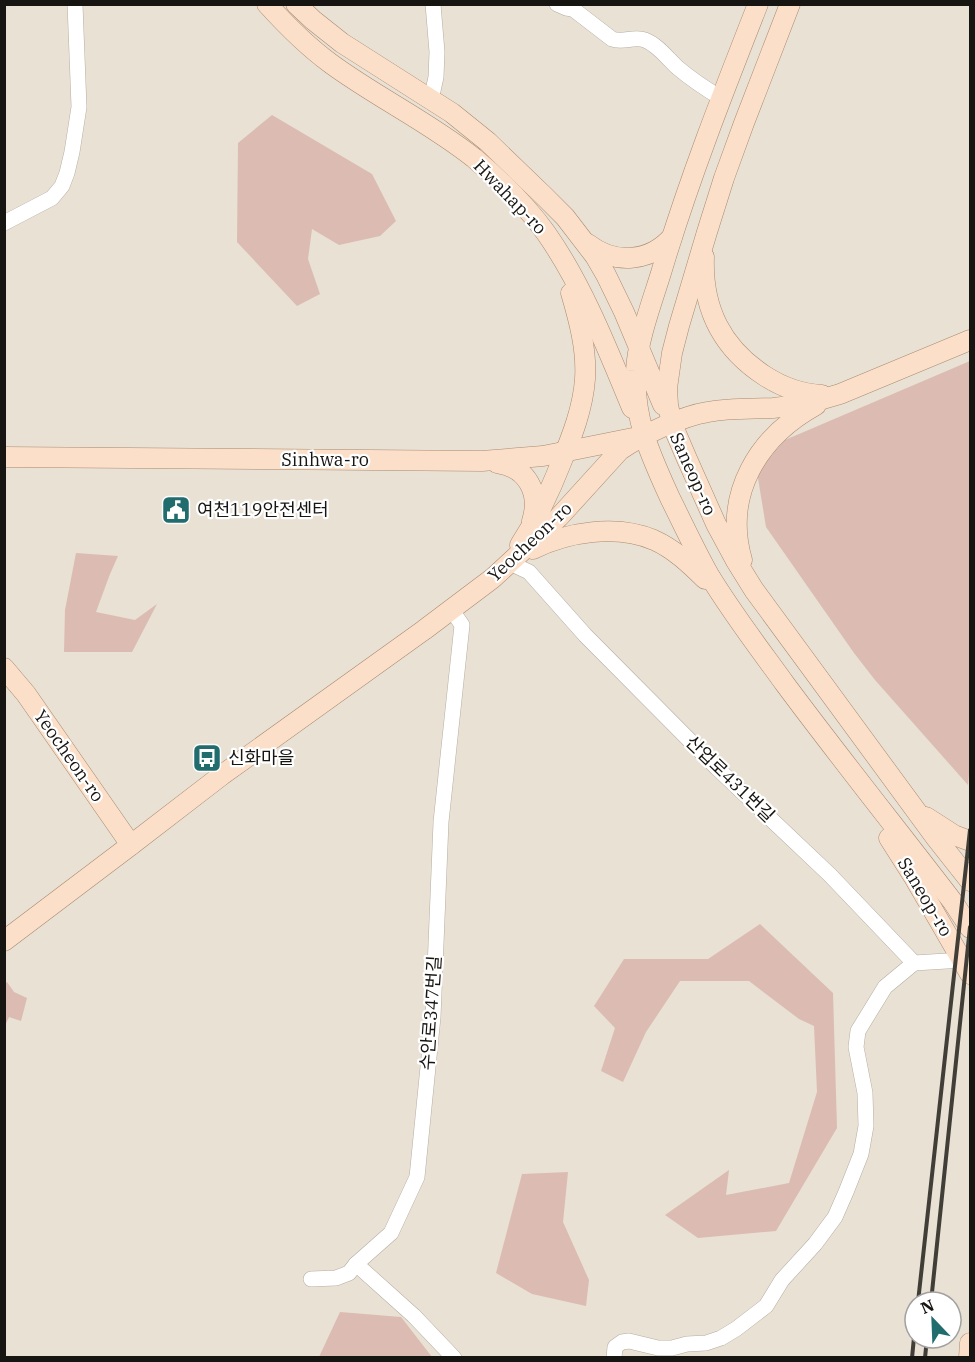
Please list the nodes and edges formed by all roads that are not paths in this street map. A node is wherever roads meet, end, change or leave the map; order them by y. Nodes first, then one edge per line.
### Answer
1 (75, 4) edge
2 (267, 4) edge
3 (296, 4) edge
4 (433, 4) edge
5 (557, 4) edge
6 (758, 4) edge
7 (790, 4) edge
8 (722, 98) junction
9 (430, 100) junction
10 (4, 223) edge
11 (545, 232) junction
12 (707, 232) junction
13 (672, 237) junction
14 (585, 241) junction
15 (970, 340) edge
16 (639, 348) junction
17 (840, 394) junction
18 (672, 424) junction
19 (643, 436) junction
20 (566, 452) junction
21 (4, 457) edge
22 (482, 461) junction
23 (529, 531) junction
24 (510, 563) junction
25 (493, 578) junction
26 (754, 590) junction
27 (727, 604) junction
28 (451, 609) junction
29 (4, 668) edge
30 (819, 730) junction
31 (913, 808) junction
32 (970, 841) edge
33 (132, 845) junction
34 (970, 881) edge
35 (953, 902) junction
36 (970, 921) edge
37 (970, 927) edge
38 (4, 941) edge
39 (914, 963) junction
40 (967, 967) edge
41 (356, 1264) junction
42 (310, 1278) dead end
43 (970, 1343) edge
44 (454, 1358) edge
45 (614, 1358) edge
46 (969, 1358) edge

1 - 10 street
2 - 11 main road, Hwahap-ro
3 - 9 main road, Hwahap-ro
4 - 9 street
5 - 8 street
6 - 8 main road, Saneop-ro
7 - 12 main road, Saneop-ro
8 - 13 main road, Saneop-ro
9 - 14 main road, Hwahap-ro
11 - 19 main road, Hwahap-ro
11 - 20 main road
12 - 17 main road
12 - 18 main road, Saneop-ro
13 - 14 main road
13 - 16 main road, Saneop-ro
14 - 16 main road, Hwahap-ro
15 - 17 main road, Yeocheon-ro
16 - 18 main road, Hwahap-ro
16 - 19 main road, Saneop-ro
17 - 18 main road, Yeocheon-ro
17 - 26 main road
18 - 19 main road, Yeocheon-ro
18 - 26 main road, Saneop-ro
19 - 20 main road, Sinhwa-ro
19 - 24 main road, Yeocheon-ro
19 - 27 main road, Saneop-ro
20 - 22 main road, Sinhwa-ro
20 - 23 main road
21 - 22 main road, Sinhwa-ro
22 - 23 main road
23 - 25 main road
24 - 25 main road, Yeocheon-ro
24 - 27 main road
24 - 39 street, 산업로431번길
25 - 28 main road, Yeocheon-ro
26 - 31 main road, Saneop-ro
27 - 30 main road, Saneop-ro
28 - 33 main road, Yeocheon-ro
28 - 41 street, 수안로347번길
29 - 33 main road, Yeocheon-ro
30 - 35 main road, Saneop-ro
30 - 40 main road, Saneop-ro
31 - 32 main road
31 - 34 main road, Saneop-ro
33 - 38 main road, Yeocheon-ro
35 - 36 main road
35 - 37 main road, Saneop-ro
39 - 40 street
39 - 45 street
41 - 42 street, 수안로347번길
41 - 44 street
43 - 46 main road

